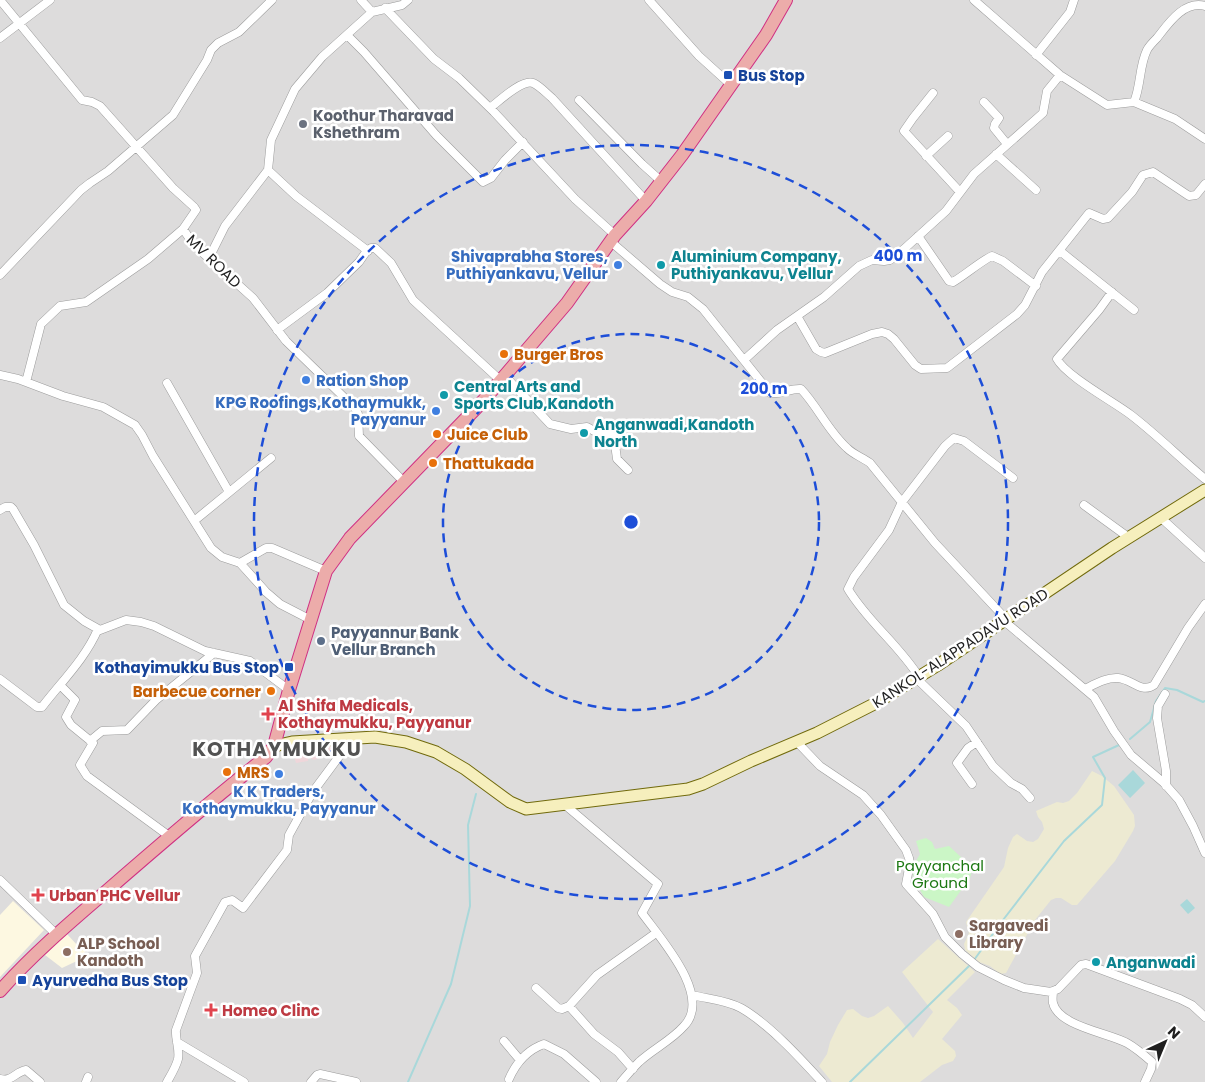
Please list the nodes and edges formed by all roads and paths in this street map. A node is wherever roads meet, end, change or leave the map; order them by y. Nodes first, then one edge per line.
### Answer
1 (0, 0) edge
2 (50, 0) edge
3 (272, 0) edge
4 (361, 0) edge
5 (648, 0) edge
6 (786, 0) edge
7 (974, 0) edge
8 (1074, 0) edge
9 (403, 2) edge
10 (1205, 6) edge
11 (385, 8) junction
12 (372, 12) junction
13 (19, 23) junction
14 (346, 35) junction
15 (0, 38) edge
16 (1036, 55) junction
17 (1060, 75) junction
18 (731, 85) junction
19 (933, 93) dead end
20 (579, 100) dead end
21 (984, 102) dead end
22 (1134, 102) junction
23 (490, 108) junction
24 (948, 136) dead end
25 (1205, 139) edge
26 (523, 142) junction
27 (1007, 144) junction
28 (137, 148) junction
29 (996, 154) junction
30 (926, 156) junction
31 (268, 170) junction
32 (661, 181) junction
33 (1205, 184) edge
34 (1036, 190) dead end
35 (960, 192) junction
36 (646, 201) junction
37 (182, 229) junction
38 (918, 236) junction
39 (612, 238) junction
40 (368, 251) junction
41 (1060, 251) junction
42 (209, 258) junction
43 (0, 276) edge
44 (1036, 286) junction
45 (1112, 292) junction
46 (1134, 310) dead end
47 (797, 316) junction
48 (277, 330) junction
49 (744, 360) junction
50 (0, 375) edge
51 (502, 378) junction
52 (26, 382) junction
53 (167, 383) dead end
54 (271, 458) dead end
55 (628, 470) dead end
56 (1013, 478) dead end
57 (1205, 478) edge
58 (405, 483) junction
59 (1205, 490) edge
60 (229, 492) junction
61 (902, 502) junction
62 (1084, 505) dead end
63 (0, 510) edge
64 (1160, 517) junction
65 (194, 521) junction
66 (1128, 537) junction
67 (1205, 558) edge
68 (240, 563) junction
69 (326, 571) junction
70 (1205, 604) edge
71 (1004, 619) junction
72 (311, 620) junction
73 (98, 629) junction
74 (214, 653) junction
75 (918, 677) junction
76 (0, 679) edge
77 (60, 685) junction
78 (1085, 689) junction
79 (289, 690) junction
80 (1165, 694) dead end
81 (352, 739) junction
82 (90, 741) junction
83 (797, 742) junction
84 (977, 742) junction
85 (274, 746) junction
86 (972, 784) dead end
87 (1166, 786) junction
88 (1030, 798) dead end
89 (564, 804) junction
90 (169, 836) junction
91 (1205, 853) edge
92 (0, 880) edge
93 (656, 933) junction
94 (57, 935) junction
95 (536, 988) dead end
96 (0, 991) edge
97 (1054, 991) junction
98 (692, 995) junction
99 (569, 1006) junction
100 (1205, 1016) edge
101 (504, 1041) dead end
102 (177, 1042) junction
103 (520, 1060) junction
104 (633, 1069) junction
105 (0, 1079) edge
106 (509, 1079) dead end
107 (40, 1082) edge
108 (167, 1082) edge
109 (244, 1082) edge
110 (311, 1082) edge
111 (356, 1082) edge
112 (596, 1082) edge
113 (621, 1082) edge
114 (822, 1082) edge
115 (1145, 1082) edge

1 - 13 street, MV ROAD
2 - 13 street
3 - 28 street
4 - 12 street
5 - 18 street
6 - 18 highway
7 - 16 street
8 - 16 street
9 - 11 street
10 - 22 street
11 - 12 street
11 - 23 street
12 - 14 street
13 - 15 street
13 - 28 street, MV ROAD
14 - 26 street
14 - 31 street
16 - 17 street
17 - 22 street
17 - 27 street
18 - 32 highway
19 - 30 street
20 - 32 street
21 - 27 street
22 - 25 street
23 - 26 street
23 - 36 street
24 - 30 street
26 - 39 street
27 - 29 street
28 - 37 street, MV ROAD
28 - 43 street
29 - 34 street
29 - 35 street
30 - 35 street
31 - 40 street
31 - 42 street
32 - 36 highway
33 - 41 street
35 - 38 street
36 - 39 highway
37 - 42 street, MV ROAD
37 - 52 street
38 - 44 street
38 - 47 street
39 - 49 street
39 - 51 highway
40 - 48 street
40 - 51 street
41 - 44 street
41 - 45 street
42 - 48 street, MV ROAD
44 - 47 street
45 - 46 street
45 - 57 street
47 - 49 street
48 - 58 street, MV ROAD
49 - 61 street
50 - 52 street
51 - 55 street
51 - 58 highway
52 - 65 street
53 - 60 street
54 - 60 street
56 - 61 street
58 - 69 highway
59 - 64 main road, KANKOL-ALAPPADAVU ROAD
60 - 65 street
61 - 71 street
61 - 75 street
62 - 66 street
63 - 73 street
64 - 66 main road, KANKOL-ALAPPADAVU ROAD
64 - 67 street
65 - 68 street
66 - 71 main road, KANKOL-ALAPPADAVU ROAD
68 - 69 street
68 - 72 street
69 - 72 highway
70 - 78 street
71 - 75 main road, KANKOL-ALAPPADAVU ROAD
71 - 78 street
72 - 79 highway
73 - 74 street
73 - 77 street
74 - 79 street
74 - 82 street
75 - 83 main road, KANKOL-ALAPPADAVU ROAD
75 - 84 street
76 - 77 street
77 - 82 street
78 - 87 street
79 - 85 highway
80 - 87 street
81 - 85 main road, KANKOL-ALAPPADAVU ROAD
81 - 89 main road, KANKOL-ALAPPADAVU ROAD
81 - 102 street
82 - 90 street
83 - 89 main road, KANKOL-ALAPPADAVU ROAD
83 - 97 street
84 - 86 street
84 - 88 street
85 - 90 highway
87 - 91 street
89 - 93 street
90 - 94 highway
92 - 94 street
93 - 98 street
93 - 99 street
94 - 96 highway
95 - 99 street
97 - 100 street
97 - 115 street
98 - 104 street
98 - 114 street
99 - 104 street
101 - 103 street
102 - 108 street
102 - 109 street
103 - 106 street
103 - 112 street
104 - 113 street
105 - 107 street
110 - 111 street

